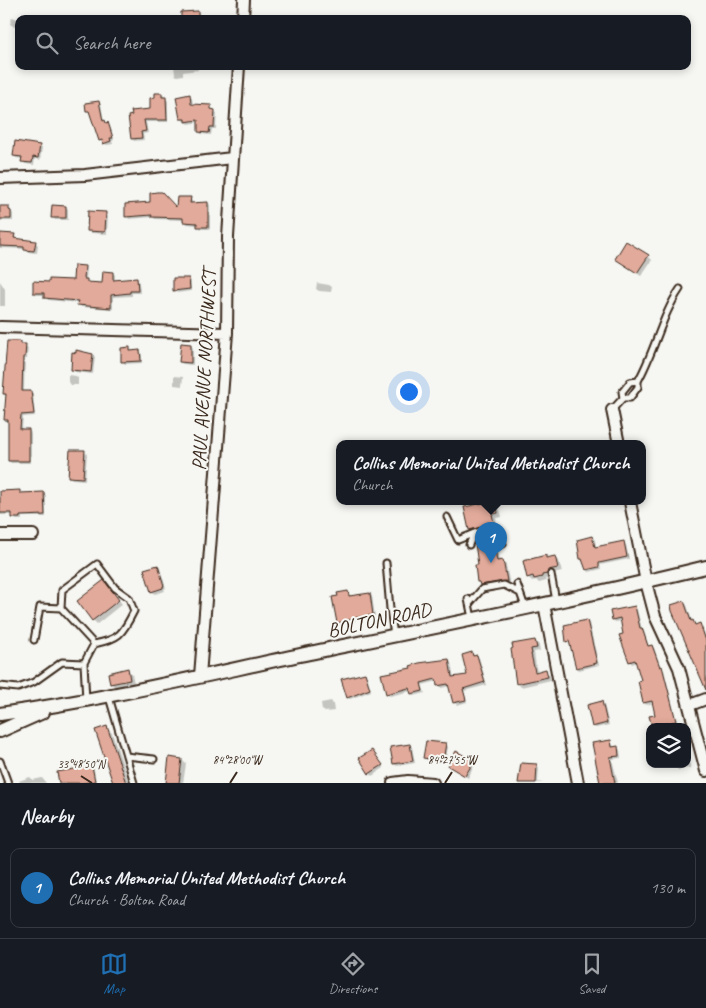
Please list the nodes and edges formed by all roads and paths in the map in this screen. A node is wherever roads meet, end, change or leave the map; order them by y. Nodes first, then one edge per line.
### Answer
1 (244, 0) edge
2 (243, 15) edge
3 (239, 70) edge
4 (232, 158) junction
5 (0, 178) edge
6 (680, 289) dead end
7 (0, 327) edge
8 (227, 333) junction
9 (638, 381) junction
10 (623, 398) junction
11 (612, 410) joint
12 (617, 440) edge
13 (631, 505) edge
14 (447, 517) dead end
15 (0, 535) edge
16 (33, 535) dead end
17 (473, 535) junction
18 (503, 544) dead end
19 (469, 545) dead end
20 (386, 563) dead end
21 (706, 567) edge
22 (551, 574) dead end
23 (646, 582) junction
24 (518, 584) dead end
25 (520, 593) junction
26 (550, 603) junction
27 (61, 608) junction
28 (525, 608) junction
29 (472, 619) junction
30 (394, 636) junction
31 (34, 640) dead end
32 (94, 644) junction
33 (84, 662) junction
34 (200, 676) junction
35 (0, 686) edge
36 (109, 695) junction
37 (706, 699) edge
38 (86, 700) junction
39 (59, 705) junction
40 (690, 705) junction
41 (33, 709) junction
42 (0, 714) edge
43 (1, 729) edge
44 (126, 756) junction
45 (154, 759) dead end
46 (0, 761) edge
47 (706, 771) edge
48 (8, 783) edge
49 (134, 783) edge
50 (393, 783) edge
51 (433, 783) edge
52 (578, 783) edge

1 - 2 street
3 - 4 street, PAUL AVENUE NORTHWEST
4 - 5 street
4 - 8 street, PAUL AVENUE NORTHWEST
6 - 9 lane
7 - 8 street
8 - 34 street, PAUL AVENUE NORTHWEST
9 - 10 lane
9 - 10 lane
10 - 11 lane
11 - 12 street
13 - 23 street
14 - 17 lane
15 - 16 street
17 - 18 lane
17 - 19 lane
20 - 30 lane
21 - 23 street, BOLTON ROAD
22 - 26 lane
23 - 26 street, BOLTON ROAD
23 - 40 street
24 - 25 lane
25 - 28 lane
25 - 29 lane
26 - 28 street, BOLTON ROAD
26 - 52 street
27 - 31 lane
27 - 32 lane
27 - 32 lane
28 - 29 street, BOLTON ROAD
29 - 30 street, BOLTON ROAD
30 - 34 street, BOLTON ROAD
32 - 33 lane
33 - 35 lane
33 - 38 lane
34 - 36 street, BOLTON ROAD
36 - 38 street, BOLTON ROAD
36 - 44 lane
37 - 40 street
38 - 39 street, BOLTON ROAD
39 - 41 street, BOLTON ROAD
39 - 43 street, BOLTON ROAD
40 - 47 street
41 - 42 street, BOLTON ROAD
41 - 43 street
44 - 45 lane
44 - 49 lane
46 - 48 lane
50 - 51 street

